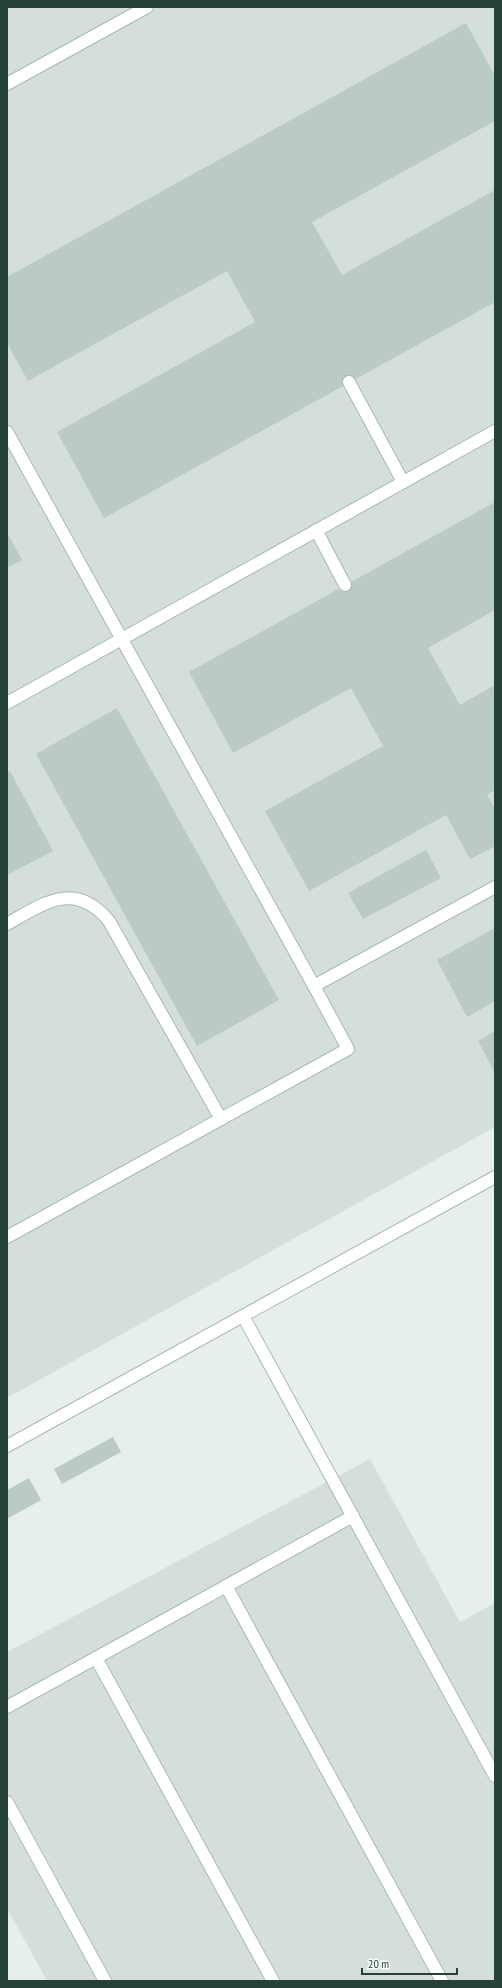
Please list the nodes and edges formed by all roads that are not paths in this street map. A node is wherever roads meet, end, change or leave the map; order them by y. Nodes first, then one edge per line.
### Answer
1 (147, 7) edge
2 (7, 84) edge
3 (349, 382) dead end
4 (495, 431) edge
5 (7, 432) edge
6 (403, 482) junction
7 (316, 530) junction
8 (345, 585) dead end
9 (122, 639) junction
10 (7, 703) edge
11 (495, 887) edge
12 (7, 924) edge
13 (314, 986) junction
14 (221, 1119) junction
15 (495, 1177) edge
16 (7, 1237) edge
17 (243, 1316) junction
18 (7, 1446) edge
19 (353, 1516) junction
20 (226, 1586) junction
21 (96, 1658) junction
22 (7, 1707) edge
23 (495, 1776) edge
24 (7, 1802) edge
25 (105, 1981) edge
26 (273, 1981) edge
27 (442, 1981) edge

1 - 2 street
3 - 6 street
4 - 6 street
5 - 9 street
6 - 7 street
7 - 8 street
7 - 9 street
9 - 10 street
9 - 13 street
11 - 13 street
12 - 14 street
13 - 14 street
14 - 16 street
15 - 17 street
17 - 18 street
17 - 19 street
19 - 20 street
19 - 23 street
20 - 21 street
20 - 27 street
21 - 22 street
21 - 26 street
24 - 25 street

